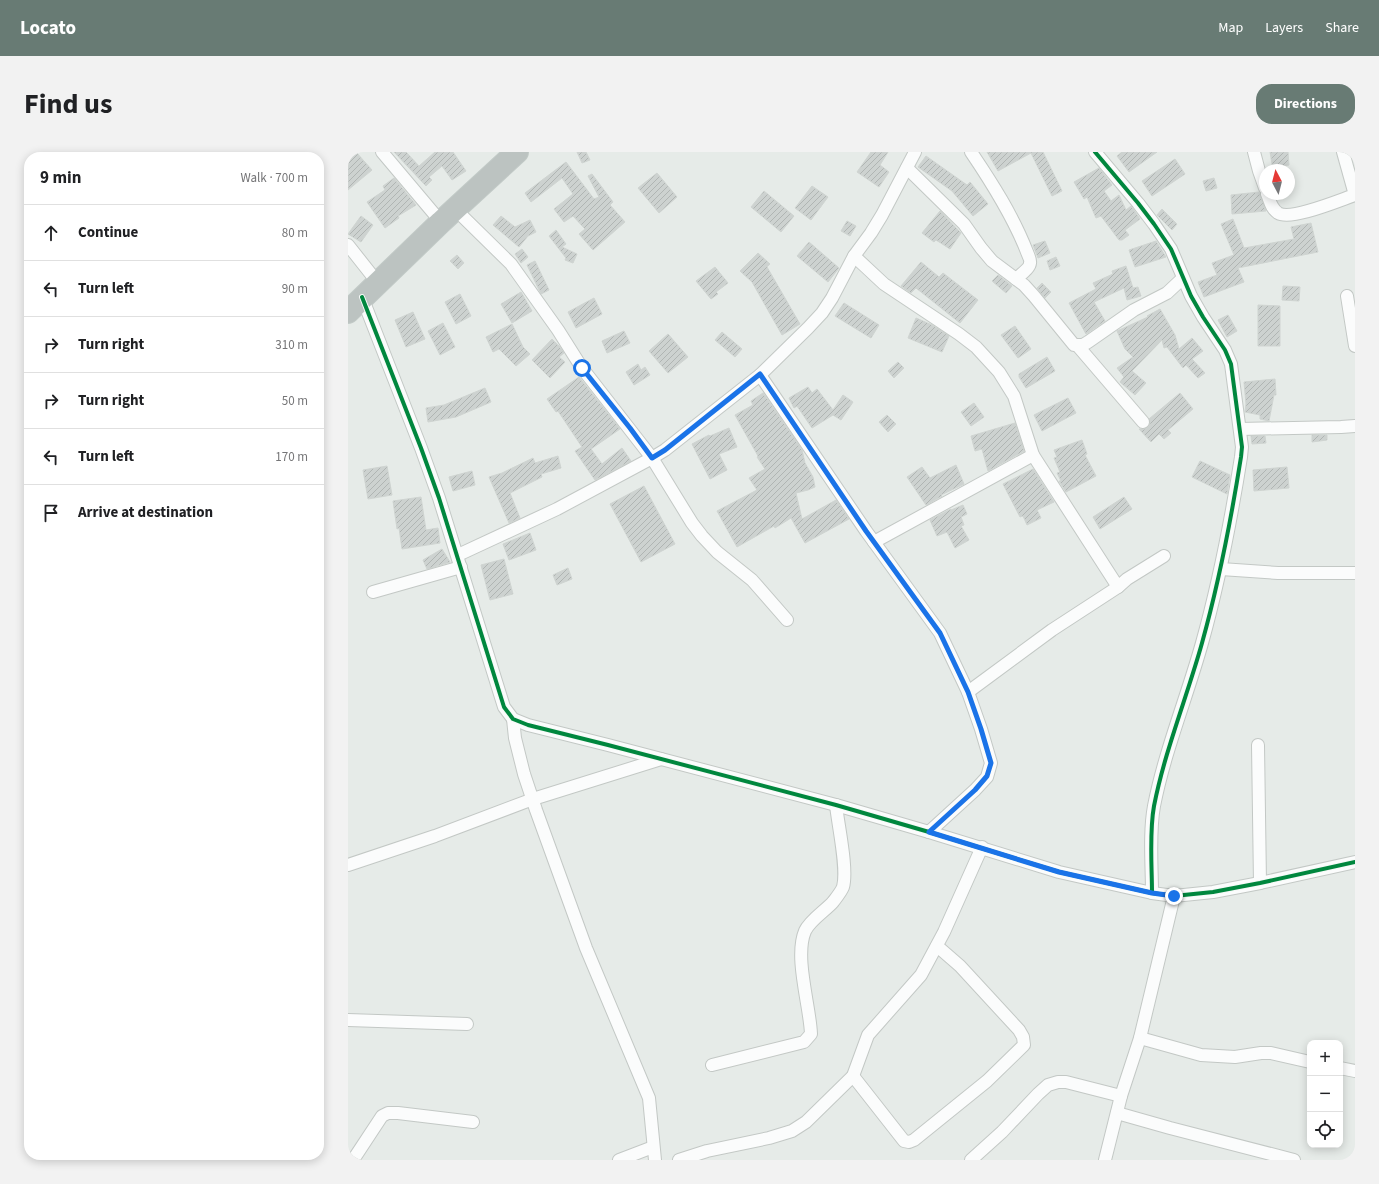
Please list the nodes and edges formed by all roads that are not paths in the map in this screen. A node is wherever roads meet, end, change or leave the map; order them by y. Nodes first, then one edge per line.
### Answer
1 (382, 152) edge
2 (517, 152) edge
3 (915, 152) edge
4 (971, 152) edge
5 (1095, 152) edge
6 (1254, 152) edge
7 (1343, 152) edge
8 (907, 168) junction
9 (1259, 171) edge
10 (1355, 195) edge
11 (1269, 200) edge
12 (448, 216) junction
13 (348, 245) edge
14 (854, 256) junction
15 (1183, 278) junction
16 (1016, 279) junction
17 (1347, 296) dead end
18 (363, 297) edge
19 (1077, 346) junction
20 (1355, 346) edge
21 (760, 374) junction
22 (1143, 422) dead end
23 (1355, 426) edge
24 (1240, 429) junction
25 (1034, 455) junction
26 (652, 458) junction
27 (874, 542) junction
28 (1164, 556) dead end
29 (459, 561) junction
30 (1221, 569) junction
31 (1355, 573) edge
32 (1118, 587) junction
33 (373, 592) dead end
34 (787, 620) dead end
35 (968, 692) junction
36 (513, 719) junction
37 (1258, 745) dead end
38 (661, 759) junction
39 (532, 799) junction
40 (836, 805) junction
41 (929, 832) junction
42 (982, 847) junction
43 (1355, 862) edge
44 (348, 865) edge
45 (1260, 883) junction
46 (1152, 893) junction
47 (1174, 896) junction
48 (937, 946) junction
49 (348, 1020) edge
50 (467, 1024) dead end
51 (1140, 1038) junction
52 (1307, 1061) edge
53 (712, 1065) dead end
54 (1343, 1069) edge
55 (1355, 1071) edge
56 (853, 1076) junction
57 (1121, 1096) junction
58 (1117, 1113) junction
59 (473, 1122) dead end
60 (653, 1147) junction
61 (1106, 1159) edge
62 (353, 1160) edge
63 (619, 1160) edge
64 (655, 1160) edge
65 (679, 1160) edge
66 (972, 1160) edge
67 (1294, 1160) edge

1 - 12 street
2 - 12 highway
3 - 8 street
4 - 16 street
5 - 15 street
6 - 9 street
7 - 10 street
8 - 14 street
8 - 16 street
10 - 11 street
12 - 18 highway
12 - 26 street
13 - 18 street
14 - 21 street
14 - 25 street
15 - 19 street
15 - 24 street
16 - 19 street
17 - 20 street
18 - 29 street
19 - 22 street
21 - 26 street
21 - 27 street
23 - 24 street
24 - 30 street
25 - 27 street
25 - 32 street
26 - 29 street
26 - 34 street
27 - 35 street
28 - 32 street
29 - 33 street
29 - 36 street
30 - 31 street
30 - 46 street
32 - 35 street
35 - 41 street
36 - 38 street
36 - 39 street
37 - 45 street
38 - 39 street
38 - 40 street
39 - 44 street
39 - 60 street
40 - 41 street
40 - 53 street
41 - 42 street
42 - 46 street
42 - 48 street
43 - 45 street
45 - 47 street
46 - 47 street
47 - 51 street
48 - 56 street
48 - 56 street
49 - 50 street
51 - 52 street
51 - 57 street
54 - 55 street
56 - 65 street
57 - 58 street
57 - 66 street
58 - 61 street
58 - 67 street
59 - 62 street
60 - 63 street
60 - 64 street

